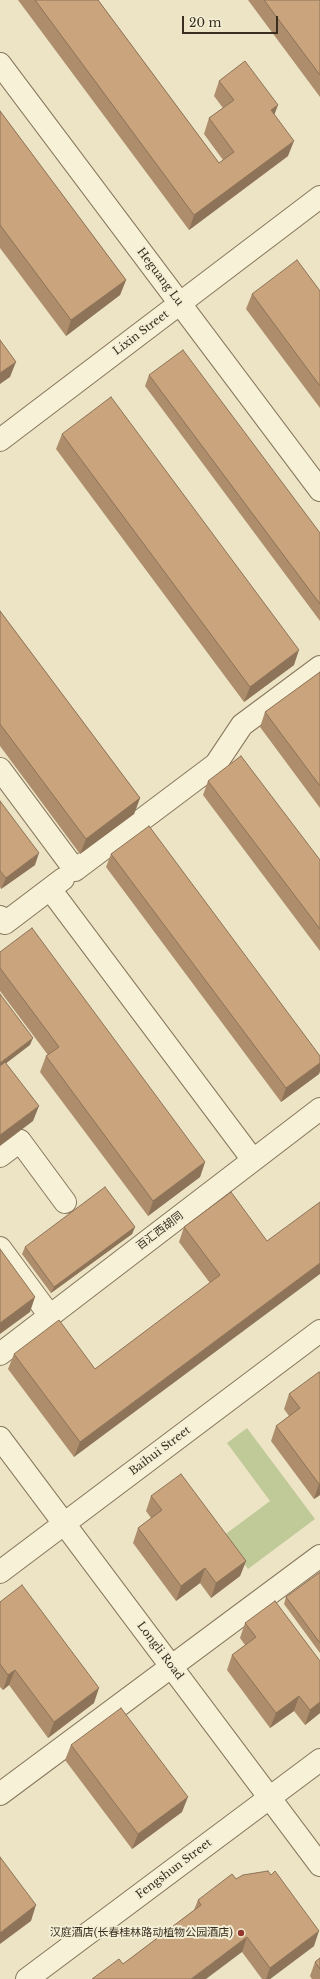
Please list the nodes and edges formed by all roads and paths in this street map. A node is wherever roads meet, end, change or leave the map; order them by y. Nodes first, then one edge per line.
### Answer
1 (0, 64) edge
2 (320, 197) edge
3 (180, 303) junction
4 (0, 440) edge
5 (320, 490) edge
6 (320, 667) edge
7 (0, 769) edge
8 (75, 870) junction
9 (50, 889) junction
10 (0, 917) edge
11 (320, 1109) edge
12 (0, 1156) edge
13 (254, 1160) junction
14 (65, 1202) dead end
15 (0, 1248) edge
16 (50, 1316) junction
17 (320, 1331) edge
18 (0, 1354) edge
19 (0, 1438) edge
20 (64, 1523) junction
21 (320, 1556) edge
22 (0, 1572) edge
23 (172, 1668) junction
24 (320, 1760) edge
25 (0, 1794) edge
26 (270, 1798) junction
27 (320, 1865) edge
28 (27, 1979) edge

1 - 3 street, Heguang Lu
2 - 3 street, Lixin Street
3 - 4 street, Lixin Street
3 - 5 street, Heguang Lu
6 - 8 street
7 - 8 street
8 - 9 street
9 - 10 street
9 - 13 street
11 - 13 street, 百汇西胡同
12 - 14 street
13 - 16 street, 百汇西胡同
15 - 16 street
16 - 18 street, 百汇西胡同
17 - 20 street, Baihui Street
19 - 20 street, Longli Road
20 - 22 street, Baihui Street
20 - 23 street, Longli Road
21 - 23 street
23 - 25 street
23 - 26 street, Longli Road
24 - 26 street, Fengshun Street
26 - 27 street, Longli Road
26 - 28 street, Fengshun Street

